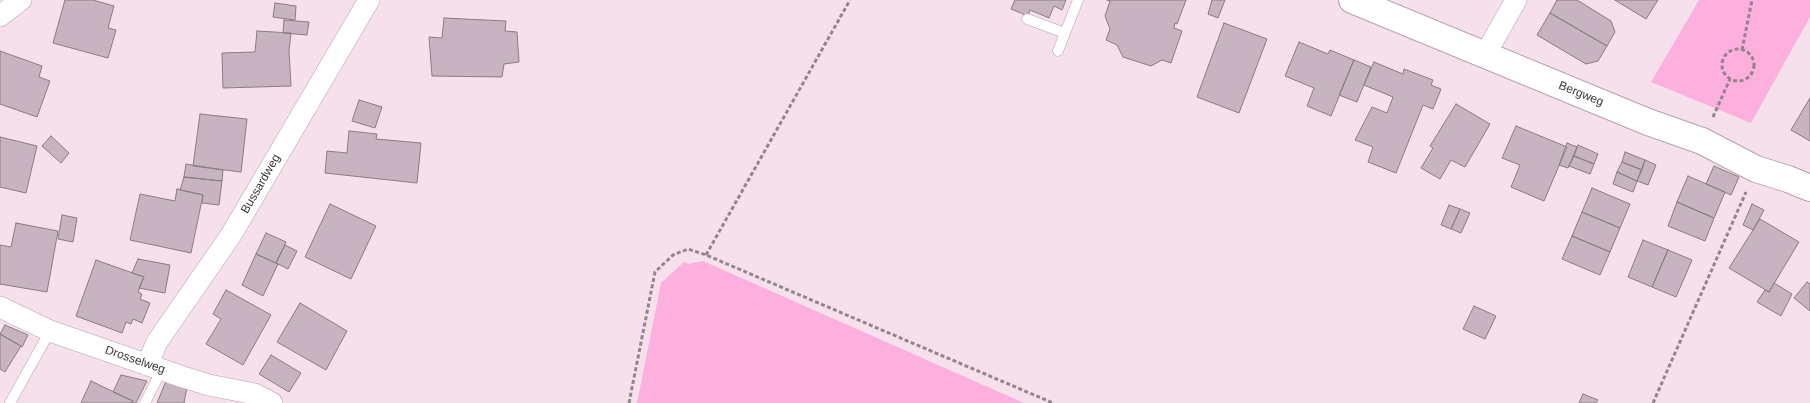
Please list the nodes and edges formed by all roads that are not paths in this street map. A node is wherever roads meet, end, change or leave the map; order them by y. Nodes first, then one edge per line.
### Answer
1 (20, 0) edge
2 (369, 0) edge
3 (1078, 0) edge
4 (1352, 0) edge
5 (1516, 0) edge
6 (0, 16) edge
7 (1027, 19) dead end
8 (1064, 33) junction
9 (1058, 51) dead end
10 (1485, 55) junction
11 (1810, 188) edge
12 (0, 307) edge
13 (50, 331) junction
14 (154, 367) junction
15 (10, 403) edge
16 (145, 403) edge
17 (272, 403) edge

1 - 6 street
2 - 14 street, Bussardweg
3 - 8 lane
4 - 10 street, Bergweg
5 - 10 street
7 - 8 lane
8 - 9 lane
10 - 11 street, Bergweg
12 - 13 street, Drosselweg
13 - 14 street, Drosselweg
13 - 15 lane
14 - 16 lane
14 - 17 street, Drosselweg

